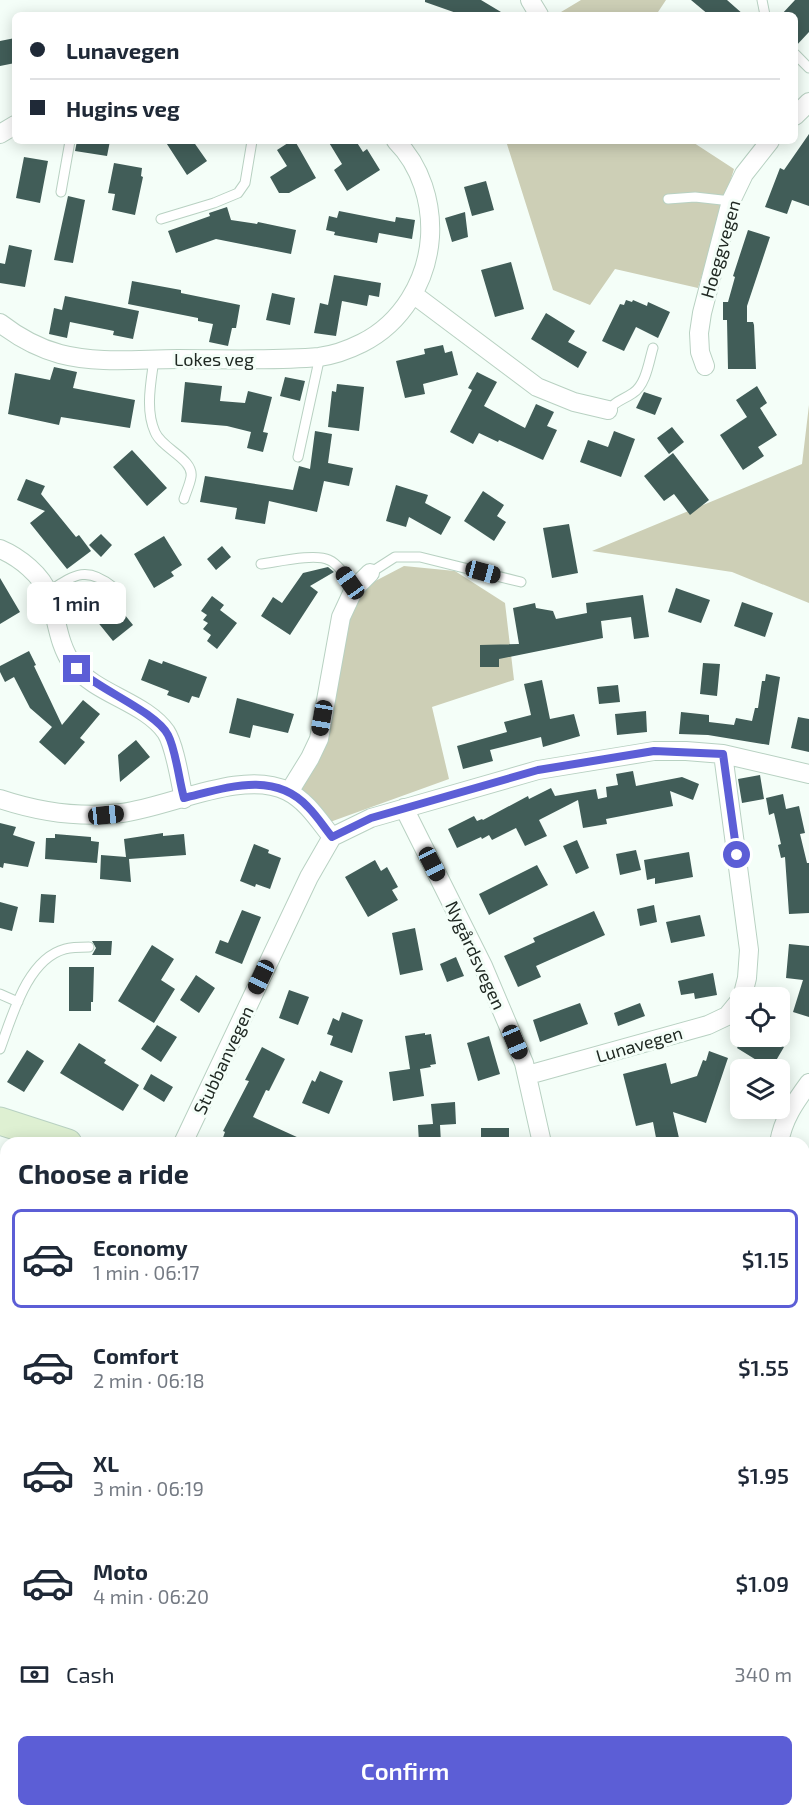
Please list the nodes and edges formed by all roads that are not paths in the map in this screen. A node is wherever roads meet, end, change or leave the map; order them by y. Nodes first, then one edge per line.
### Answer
1 (798, 57) edge
2 (809, 68) edge
3 (809, 102) edge
4 (798, 113) edge
5 (69, 144) edge
6 (251, 144) edge
7 (398, 144) edge
8 (768, 144) edge
9 (61, 192) dead end
10 (668, 199) dead end
11 (731, 201) junction
12 (161, 219) dead end
13 (413, 294) junction
14 (0, 323) edge
15 (653, 348) dead end
16 (320, 356) junction
17 (154, 359) junction
18 (705, 366) dead end
19 (608, 410) joint
20 (298, 457) dead end
21 (184, 499) dead end
22 (0, 549) edge
23 (261, 564) dead end
24 (370, 573) joint
25 (521, 582) dead end
26 (113, 587) dead end
27 (354, 589) junction
28 (48, 592) junction
29 (723, 754) junction
30 (809, 774) edge
31 (289, 792) junction
32 (184, 798) junction
33 (0, 799) edge
34 (404, 808) junction
35 (332, 837) junction
36 (88, 946) dead end
37 (744, 987) edge
38 (0, 994) edge
39 (18, 1002) junction
40 (730, 1011) edge
41 (0, 1049) edge
42 (528, 1075) junction
43 (809, 1083) edge
44 (0, 1121) edge
45 (49, 1137) edge
46 (186, 1137) edge
47 (541, 1137) edge
48 (780, 1137) edge

1 - 2 lane
3 - 4 street
5 - 9 lane
6 - 12 lane
7 - 13 street, Lokes veg
8 - 11 street, Hoeggvegen
10 - 11 lane
11 - 18 street, Hoeggvegen
13 - 16 street, Lokes veg
13 - 19 street
14 - 17 street, Lokes veg
15 - 19 lane
16 - 17 street, Lokes veg
16 - 20 lane
17 - 21 lane
22 - 28 street
23 - 27 lane
24 - 25 lane
24 - 27 street
26 - 28 lane
27 - 31 street
28 - 32 street
29 - 30 street
29 - 34 street
29 - 37 street, Lunavegen
31 - 32 street
31 - 35 street
32 - 33 street
34 - 35 street
34 - 42 street, Nygårdsvegen
35 - 46 street, Stubbanvegen
36 - 39 lane
38 - 39 lane
39 - 41 lane
40 - 42 street, Lunavegen
42 - 47 street, Nygårdsvegen
43 - 48 street
44 - 45 street

